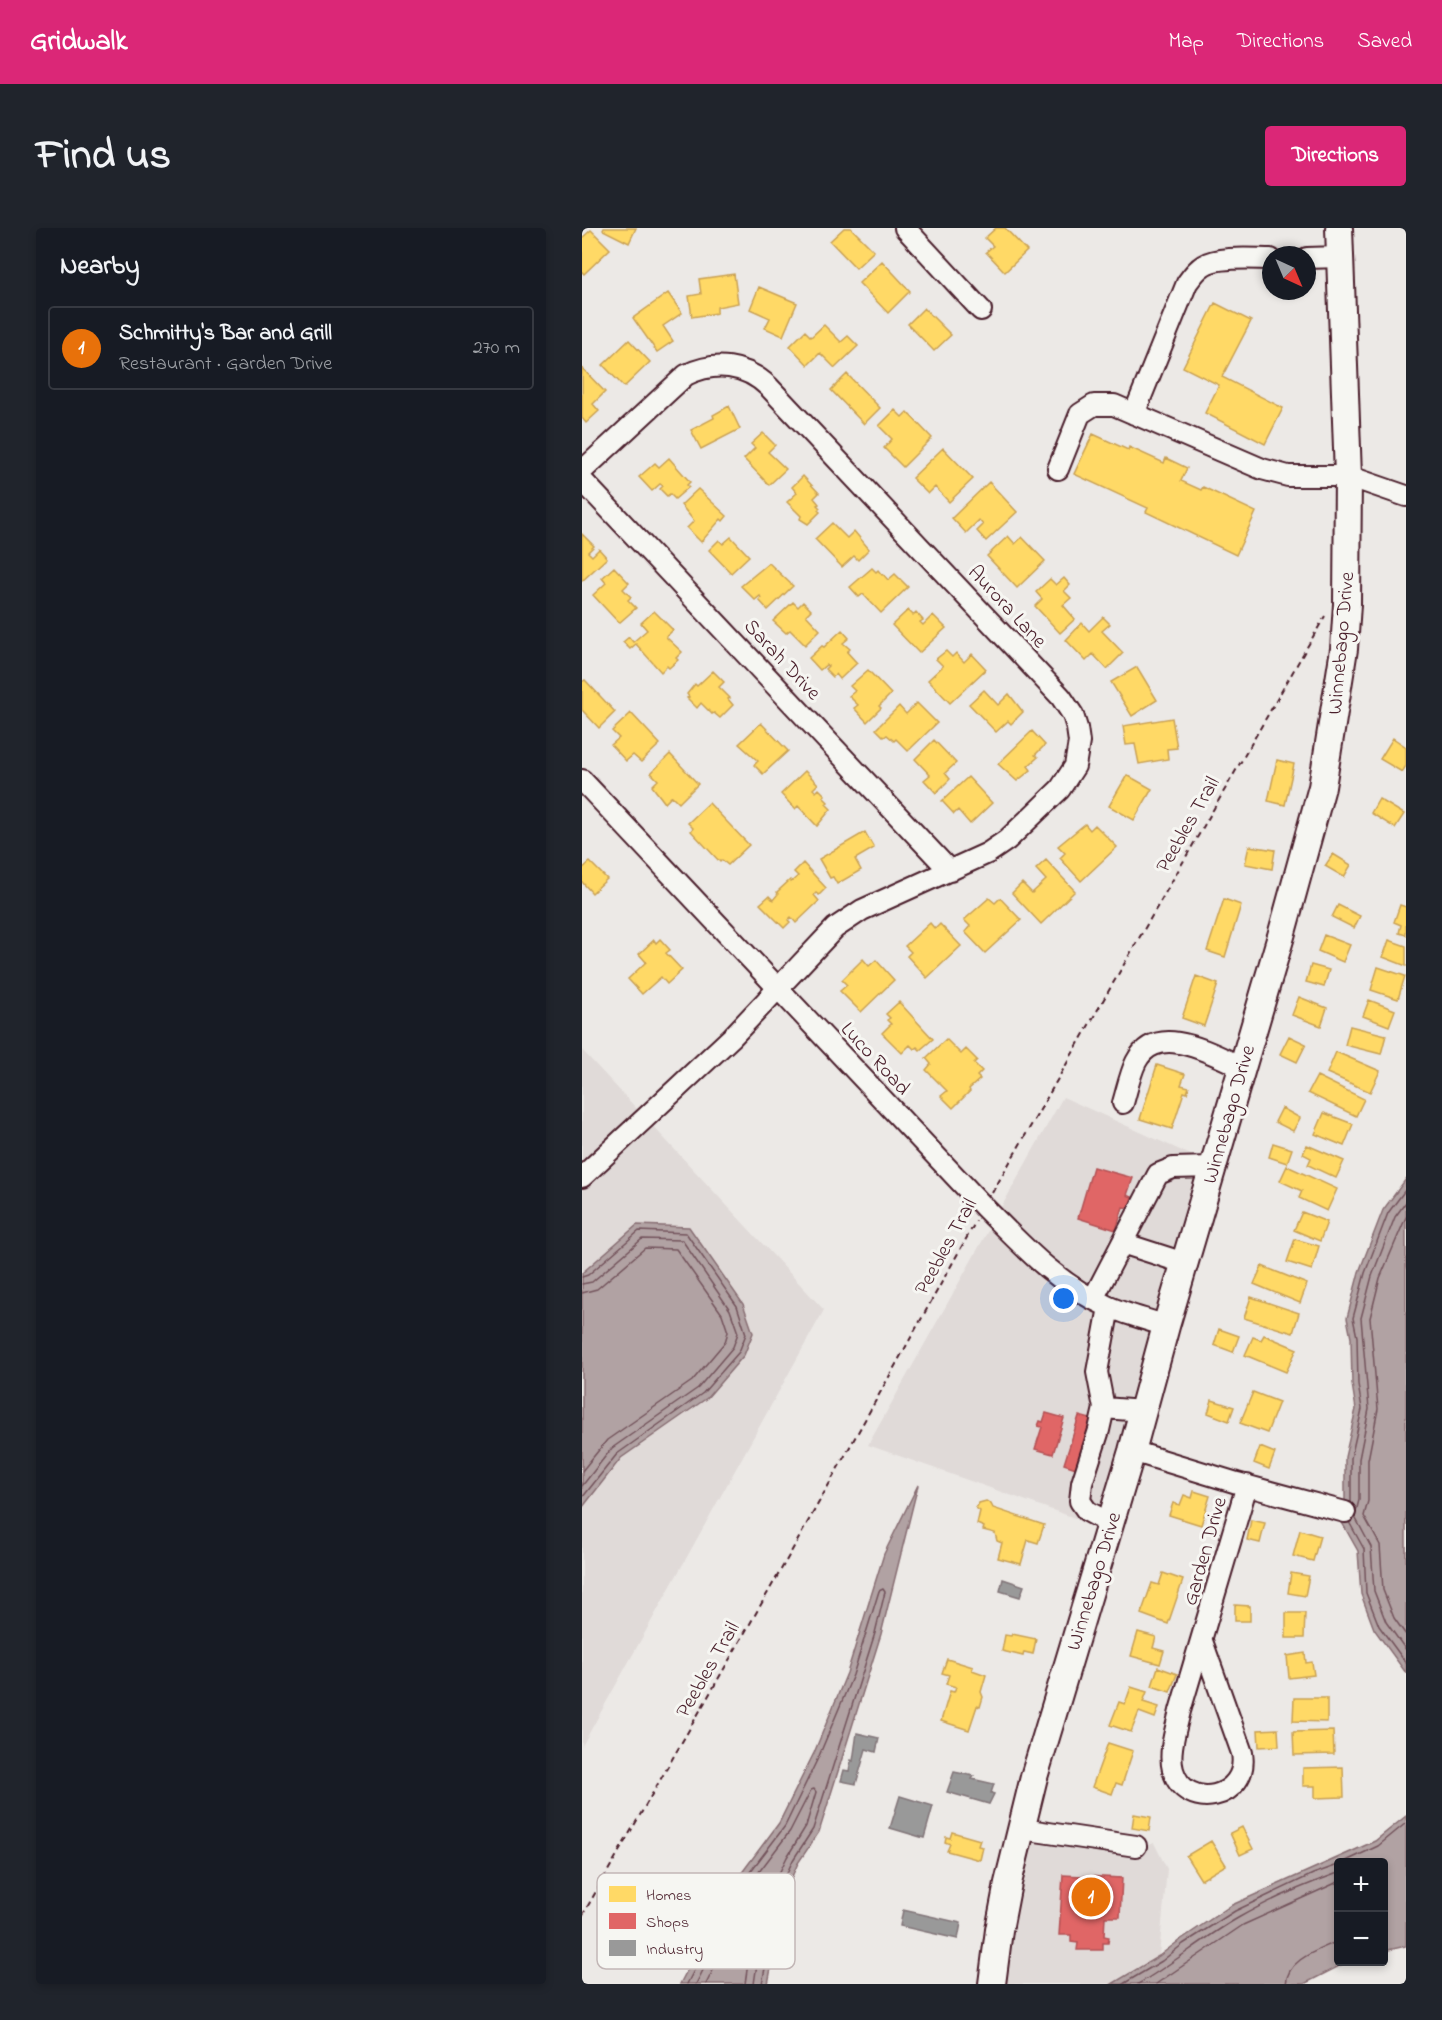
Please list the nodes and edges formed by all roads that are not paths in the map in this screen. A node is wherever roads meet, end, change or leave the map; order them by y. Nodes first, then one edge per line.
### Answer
1 (905, 228) edge
2 (1339, 228) edge
3 (1339, 257) junction
4 (1316, 258) edge
5 (1262, 259) edge
6 (981, 310) dead end
7 (1134, 414) junction
8 (1058, 469) dead end
9 (582, 471) edge
10 (1348, 476) junction
11 (582, 480) edge
12 (1406, 496) edge
13 (582, 780) edge
14 (950, 871) junction
15 (779, 989) junction
16 (1242, 1067) junction
17 (1123, 1103) dead end
18 (1212, 1167) junction
19 (582, 1177) edge
20 (1122, 1243) junction
21 (1184, 1263) junction
22 (1101, 1303) junction
23 (1166, 1326) junction
24 (1104, 1408) junction
25 (1143, 1412) junction
26 (1132, 1451) junction
27 (1248, 1485) junction
28 (1344, 1512) dead end
29 (1111, 1524) junction
30 (1202, 1641) junction
31 (1022, 1830) junction
32 (1136, 1846) dead end
33 (992, 1984) edge

1 - 6 street
2 - 3 main road, Winnebago Drive
3 - 4 street
3 - 10 main road, Winnebago Drive
5 - 7 street
7 - 8 street
7 - 10 street
9 - 14 street, Aurora Lane
10 - 12 street
10 - 16 main road, Winnebago Drive
11 - 14 street, Sarah Drive
13 - 15 street, Luco Road
14 - 15 street, Aurora Lane
15 - 19 street, Aurora Lane
15 - 22 street, Luco Road
16 - 17 street
16 - 18 main road, Winnebago Drive
18 - 20 street
18 - 21 main road, Winnebago Drive
20 - 21 street
20 - 22 street
21 - 23 main road, Winnebago Drive
22 - 23 street, Luco Road
22 - 24 street
23 - 25 main road, Winnebago Drive
24 - 25 street
24 - 29 street
25 - 26 main road, Winnebago Drive
26 - 27 street, Garden Drive
26 - 29 main road, Winnebago Drive
27 - 28 street
27 - 30 street, Garden Drive
29 - 31 main road, Winnebago Drive
30 - 30 street, Garden Drive
31 - 32 street
31 - 33 main road, Winnebago Drive

